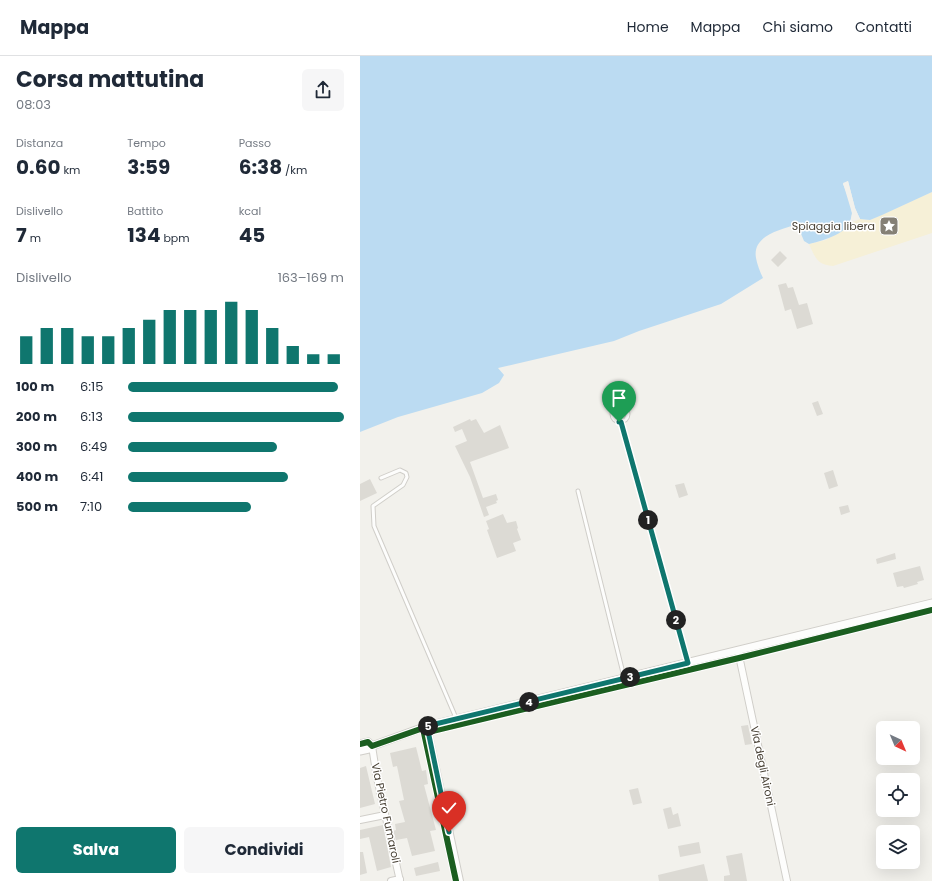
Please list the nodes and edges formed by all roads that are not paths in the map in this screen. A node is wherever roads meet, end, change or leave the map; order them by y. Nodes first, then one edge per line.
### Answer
1 (621, 422) junction
2 (381, 478) dead end
3 (578, 491) dead end
4 (932, 603) edge
5 (738, 651) junction
6 (688, 663) junction
7 (625, 678) junction
8 (457, 719) junction
9 (427, 726) junction
10 (360, 744) edge
11 (372, 746) junction
12 (360, 751) edge
13 (385, 815) junction
14 (360, 820) edge
15 (400, 880) edge
16 (391, 881) edge
17 (460, 881) edge
18 (787, 881) edge

1 - 1 lane
1 - 6 lane
2 - 8 lane
3 - 7 lane
4 - 5 street
5 - 6 street
5 - 18 street, Via degli Aironi
6 - 7 street
7 - 8 street
8 - 9 street
9 - 11 street
9 - 17 street
10 - 11 street
11 - 12 street
11 - 13 street, Via Pietro Fumaroli
13 - 14 street
13 - 15 street, Via Pietro Fumaroli
15 - 16 street

